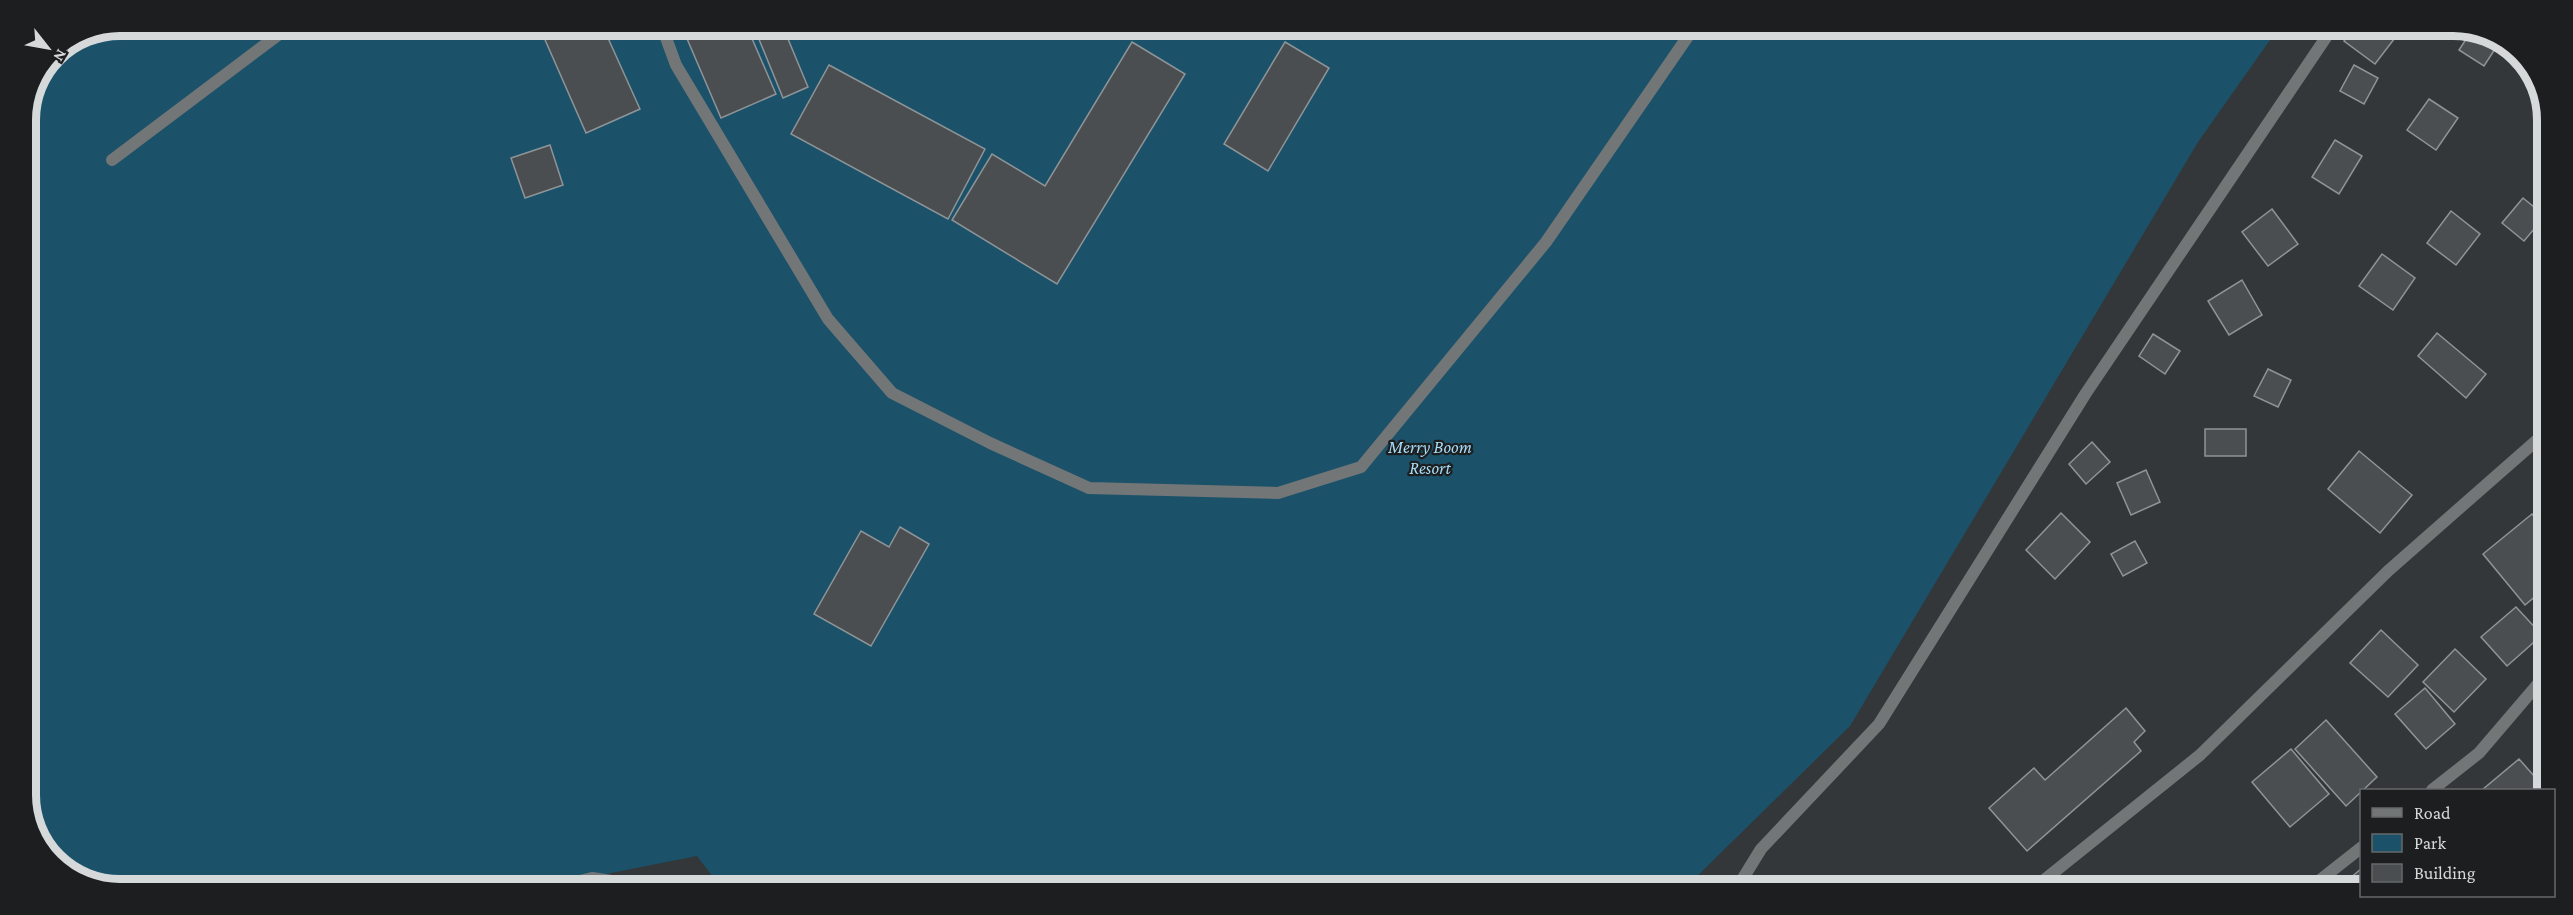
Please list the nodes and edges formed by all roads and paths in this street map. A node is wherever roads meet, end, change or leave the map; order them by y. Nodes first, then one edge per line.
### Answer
1 (278, 36) edge
2 (665, 36) edge
3 (1688, 36) edge
4 (2327, 36) edge
5 (112, 160) dead end
6 (2537, 440) edge
7 (2537, 685) edge
8 (2433, 789) edge
9 (2360, 848) edge
10 (1743, 879) edge
11 (2045, 879) edge
12 (2321, 879) edge

1 - 5 street
2 - 3 street
4 - 10 street
6 - 11 street
7 - 8 street
9 - 12 street

